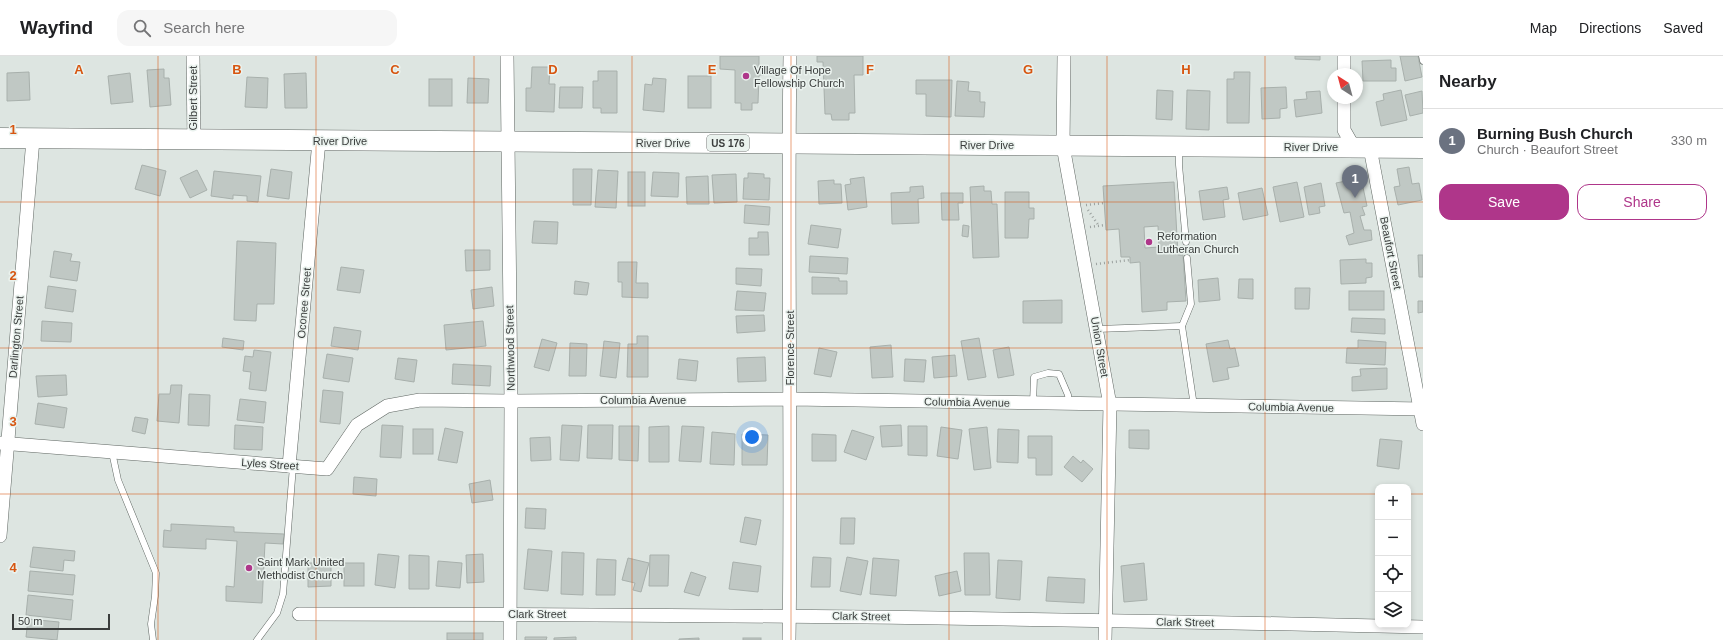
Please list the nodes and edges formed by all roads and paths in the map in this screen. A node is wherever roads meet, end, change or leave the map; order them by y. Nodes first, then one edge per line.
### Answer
1 (193, 56) edge
2 (507, 56) edge
3 (790, 56) edge
4 (1064, 56) edge
5 (1344, 56) edge
6 (1422, 56) edge
7 (1423, 61) edge
8 (1344, 68) edge
9 (1344, 104) edge
10 (0, 138) edge
11 (33, 139) junction
12 (194, 140) junction
13 (319, 141) junction
14 (508, 142) junction
15 (789, 144) junction
16 (1063, 146) junction
17 (1179, 146) junction
18 (1370, 148) junction
19 (1423, 148) edge
20 (1104, 203) dead end
21 (1106, 225) dead end
22 (1099, 226) junction
23 (1089, 228) dead end
24 (1186, 242) dead end
25 (1187, 258) dead end
26 (1130, 260) dead end
27 (1095, 264) dead end
28 (1182, 326) junction
29 (1096, 329) junction
30 (791, 399) junction
31 (511, 401) junction
32 (1033, 404) junction
33 (1069, 404) junction
34 (1110, 405) junction
35 (1194, 406) junction
36 (1422, 409) edge
37 (1423, 424) edge
38 (4, 444) edge
39 (112, 452) junction
40 (291, 466) junction
41 (0, 536) edge
42 (299, 614) dead end
43 (510, 614) junction
44 (789, 615) junction
45 (1105, 620) junction
46 (1423, 628) edge
47 (1423, 634) edge
48 (153, 640) edge
49 (257, 640) edge
50 (510, 640) edge
51 (789, 640) edge
52 (1105, 640) edge
53 (1423, 640) edge

1 - 12 street, Gilbert Street
2 - 14 street, Northwood Street
3 - 15 street, Florence Street
4 - 16 street, Union Street
5 - 8 street
6 - 7 lane
9 - 18 street
10 - 11 main road, River Drive / US 176
11 - 12 main road, River Drive / US 176
11 - 38 street, Darlington Street
12 - 13 main road, River Drive / US 176
13 - 14 main road, River Drive / US 176
13 - 40 street, Oconee Street
14 - 15 main road, River Drive / US 176
14 - 31 street, Northwood Street
15 - 16 main road, River Drive / US 176
15 - 30 street, Florence Street
16 - 17 main road, River Drive / US 176
16 - 29 street, Union Street
17 - 18 main road, River Drive / US 176
17 - 24 lane
18 - 19 main road, River Drive / US 176
18 - 36 street, Beaufort Street
20 - 22 path
21 - 22 path
22 - 23 path
25 - 28 lane
26 - 27 path
28 - 29 lane
28 - 35 lane
29 - 34 street, Union Street
30 - 31 street, Columbia Avenue
30 - 32 street, Columbia Avenue
30 - 44 street, Florence Street
31 - 40 street, Lyles Street
31 - 43 street, Northwood Street
32 - 33 street, Columbia Avenue
32 - 33 lane
33 - 34 street, Columbia Avenue
34 - 35 street, Columbia Avenue
34 - 45 street, Union Street
35 - 36 street, Columbia Avenue
36 - 37 street, Beaufort Street
38 - 39 street, Lyles Street
38 - 41 street, Darlington Street
39 - 40 street, Lyles Street
39 - 48 lane
40 - 49 lane
42 - 43 street, Clark Street
43 - 44 street, Clark Street
43 - 50 street, Northwood Street
44 - 45 street, Clark Street
44 - 51 street, Florence Street
45 - 46 street, Clark Street
45 - 52 street, Union Street
47 - 53 street

